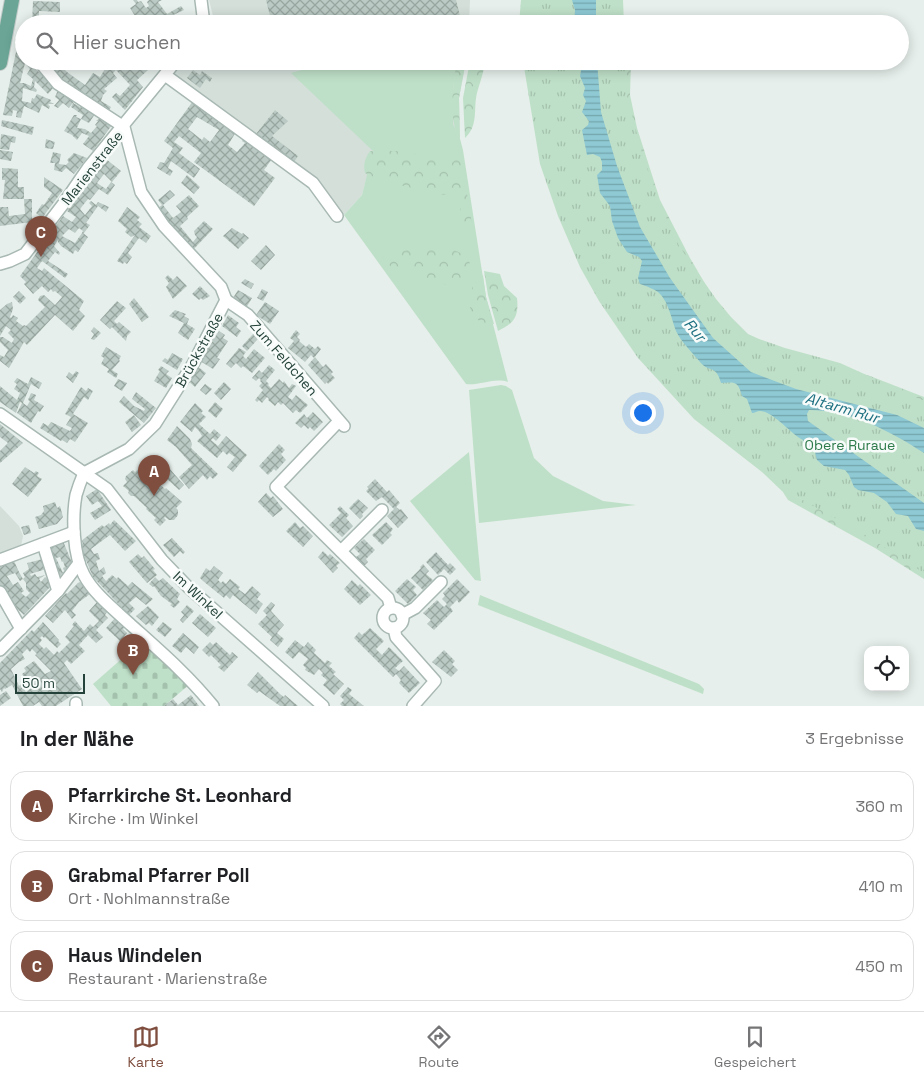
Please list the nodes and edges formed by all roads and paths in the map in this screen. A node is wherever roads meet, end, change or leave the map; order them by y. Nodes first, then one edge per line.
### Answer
1 (12, 0) edge
2 (201, 0) edge
3 (203, 15) edge
4 (2, 40) edge
5 (0, 63) edge
6 (46, 70) edge
7 (169, 70) edge
8 (165, 75) junction
9 (124, 127) junction
10 (337, 216) dead end
11 (0, 264) edge
12 (226, 300) junction
13 (0, 414) edge
14 (84, 473) junction
15 (382, 510) dead end
16 (74, 532) junction
17 (43, 544) junction
18 (340, 551) junction
19 (0, 560) edge
20 (80, 563) junction
21 (441, 582) dead end
22 (58, 591) junction
23 (0, 592) edge
24 (392, 608) junction
25 (402, 615) junction
26 (394, 628) junction
27 (21, 629) junction
28 (0, 650) edge
29 (213, 706) edge
30 (323, 706) edge
31 (413, 706) edge

1 - 4 main road
2 - 3 street
4 - 5 main road
6 - 9 street
7 - 8 street, Marienstraße
8 - 9 street, Marienstraße
8 - 10 street
9 - 11 street, Marienstraße
9 - 12 street, Brückstraße
12 - 14 street, Brückstraße
12 - 18 street, Zum Feldchen
13 - 14 street, Im Winkel
14 - 16 street
14 - 30 street, Im Winkel
15 - 18 street
16 - 17 street
16 - 20 street
17 - 19 street
17 - 22 street
18 - 24 street, Zum Feldchen
20 - 22 street
20 - 29 street
21 - 25 street
22 - 27 street
23 - 27 street
24 - 25 street, Zum Feldchen
24 - 26 street
25 - 26 street
26 - 31 street
27 - 28 street

